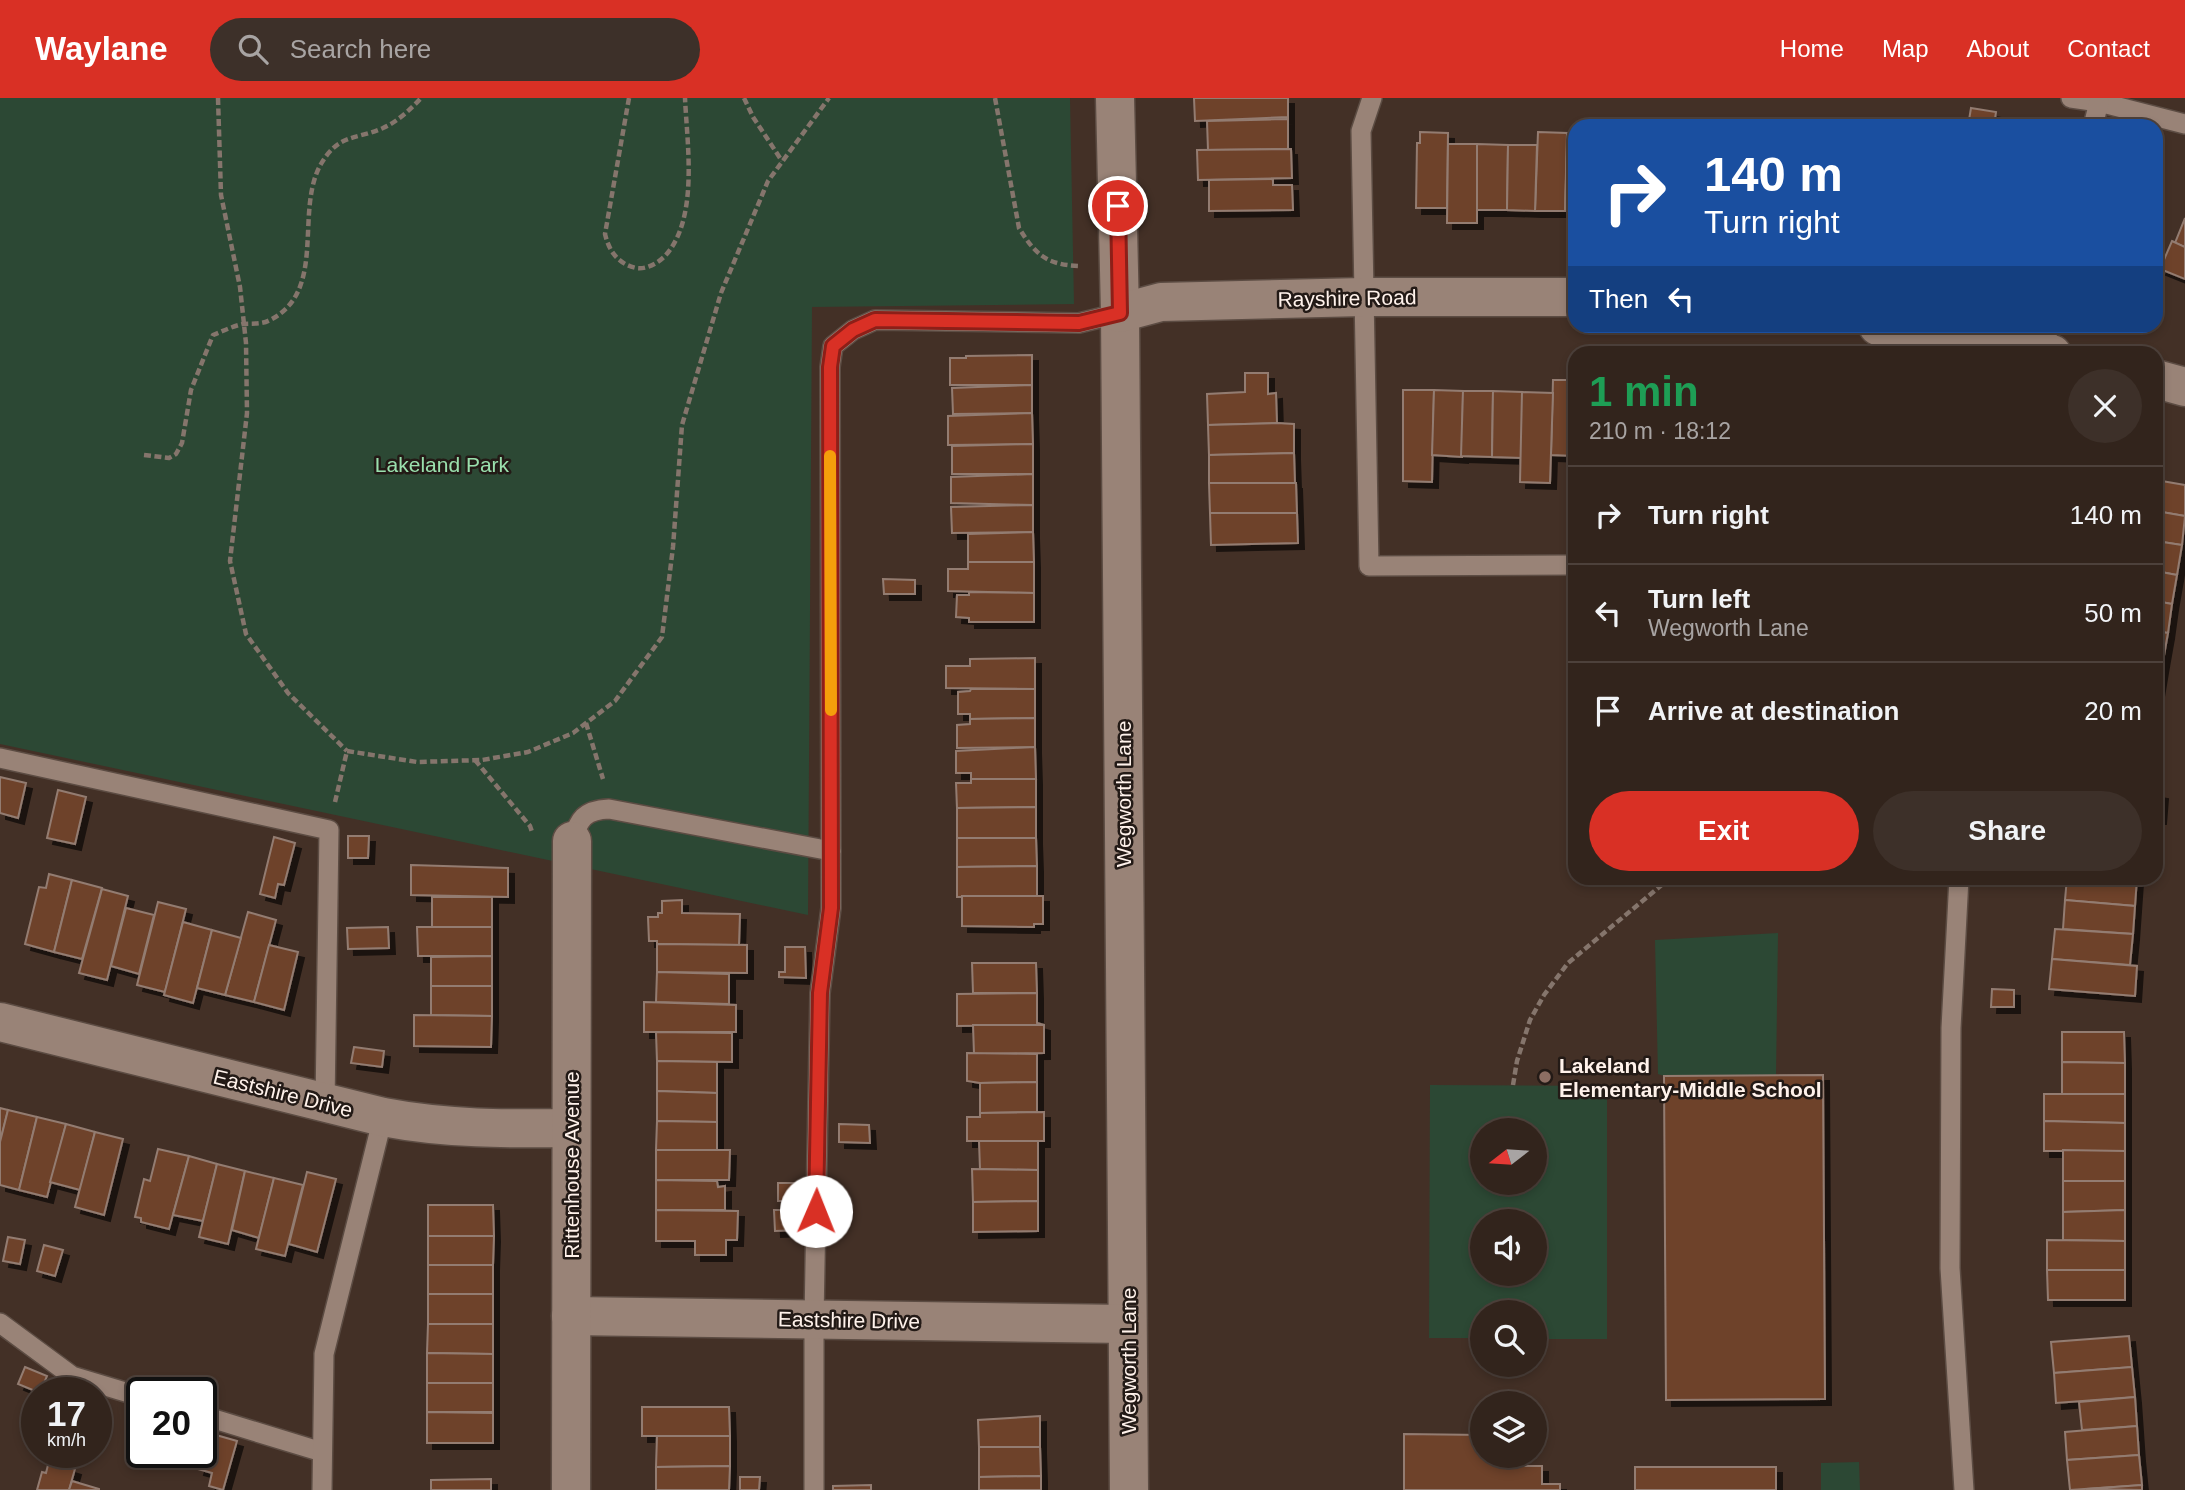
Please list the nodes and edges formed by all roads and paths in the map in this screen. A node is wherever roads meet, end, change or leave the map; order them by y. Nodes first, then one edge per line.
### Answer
1 (218, 98) edge
2 (421, 98) edge
3 (629, 98) edge
4 (685, 98) edge
5 (744, 98) edge
6 (829, 98) edge
7 (995, 98) edge
8 (1115, 98) edge
9 (1372, 98) edge
10 (2071, 98) edge
11 (2099, 102) junction
12 (2095, 119) edge
13 (2185, 124) edge
14 (782, 161) junction
15 (1084, 266) dead end
16 (1363, 297) junction
17 (1568, 297) edge
18 (1120, 313) junction
19 (244, 324) junction
20 (1937, 333) edge
21 (2047, 346) edge
22 (2163, 381) edge
23 (2185, 387) edge
24 (144, 456) dead end
25 (1568, 565) edge
26 (348, 751) junction
27 (0, 758) edge
28 (329, 830) junction
29 (572, 841) joint
30 (831, 851) junction
31 (1662, 885) edge
32 (1959, 885) edge
33 (0, 1022) edge
34 (1513, 1086) dead end
35 (325, 1104) junction
36 (383, 1117) junction
37 (571, 1129) junction
38 (571, 1316) junction
39 (814, 1320) junction
40 (0, 1323) edge
41 (1127, 1324) junction
42 (126, 1392) edge
43 (217, 1420) edge
44 (322, 1452) junction
45 (323, 1490) edge
46 (571, 1490) edge
47 (814, 1490) edge
48 (1129, 1490) edge
49 (1964, 1490) edge

1 - 19 path
2 - 19 path
3 - 4 path
5 - 14 path
6 - 14 path
7 - 15 path
8 - 18 street, Wegworth Lane
9 - 16 lane
10 - 11 lane
11 - 12 lane
11 - 13 lane
14 - 26 path
16 - 17 street, Rayshire Road
16 - 18 street, Rayshire Road
16 - 25 lane
18 - 30 lane
18 - 41 street, Wegworth Lane
19 - 24 path
19 - 26 path
20 - 21 street
22 - 23 street
26 - 28 path
27 - 28 lane
28 - 35 lane
29 - 30 lane
29 - 37 street, Rittenhouse Avenue
30 - 39 lane
31 - 34 path
32 - 49 lane
33 - 35 street, Eastshire Drive
35 - 36 street, Eastshire Drive
36 - 37 street, Eastshire Drive
36 - 44 lane
37 - 38 street, Rittenhouse Avenue
38 - 39 street, Eastshire Drive
38 - 46 street, Rittenhouse Avenue
39 - 41 street, Eastshire Drive
39 - 47 lane
40 - 42 lane
41 - 48 street, Wegworth Lane
43 - 44 lane
44 - 45 lane

